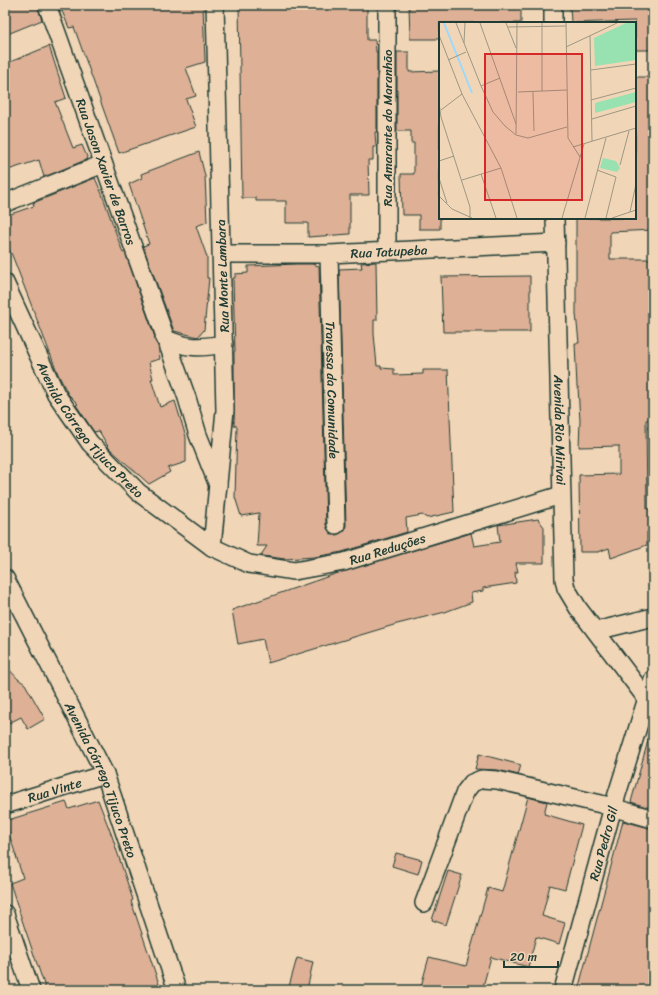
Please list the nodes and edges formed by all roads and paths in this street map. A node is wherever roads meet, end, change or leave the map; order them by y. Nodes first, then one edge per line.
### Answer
1 (46, 5) edge
2 (215, 5) edge
3 (387, 5) edge
4 (553, 5) edge
5 (553, 22) edge
6 (103, 164) junction
7 (5, 203) edge
8 (555, 219) edge
9 (556, 243) junction
10 (387, 250) junction
11 (222, 254) junction
12 (329, 254) junction
13 (5, 283) edge
14 (164, 338) junction
15 (224, 344) junction
16 (219, 489) junction
17 (561, 495) junction
18 (336, 525) dead end
19 (212, 547) junction
20 (5, 578) edge
21 (653, 617) edge
22 (596, 631) junction
23 (653, 679) edge
24 (646, 698) junction
25 (105, 774) junction
26 (5, 805) edge
27 (613, 807) junction
28 (653, 818) edge
29 (424, 903) dead end
30 (5, 914) edge
31 (31, 990) edge
32 (177, 990) edge
33 (563, 990) edge

1 - 6 street, Rua Jason Xavier de Barros
2 - 11 street, Rua Monte Lambara
3 - 10 street, Rua Amarante do Maranhão
4 - 5 street
6 - 7 street
6 - 14 street, Rua Jason Xavier de Barros
8 - 9 street, Avenida Rio Mirivai
9 - 10 street, Rua Tatupeba
9 - 17 street, Avenida Rio Mirivai
10 - 12 street, Rua Tatupeba
11 - 12 street, Rua Tatupeba
11 - 15 street, Rua Monte Lambara
12 - 18 street, Travessa da Comunidade
13 - 19 street, Avenida Córrego Tijuco Preto
14 - 15 street
14 - 16 street, Rua Jason Xavier de Barros
15 - 16 street, Rua Monte Lambara
16 - 19 street, Rua Monte Lambara
17 - 19 street, Rua Reduções
17 - 22 street, Avenida Rio Mirivai
20 - 25 street, Avenida Córrego Tijuco Preto
21 - 22 street
22 - 24 street
23 - 24 street, Rua Pedro Gil
24 - 27 street, Rua Pedro Gil
25 - 26 street, Rua Vinte
25 - 32 street, Avenida Córrego Tijuco Preto
27 - 28 street
27 - 29 street
27 - 33 street, Rua Pedro Gil
30 - 31 street

